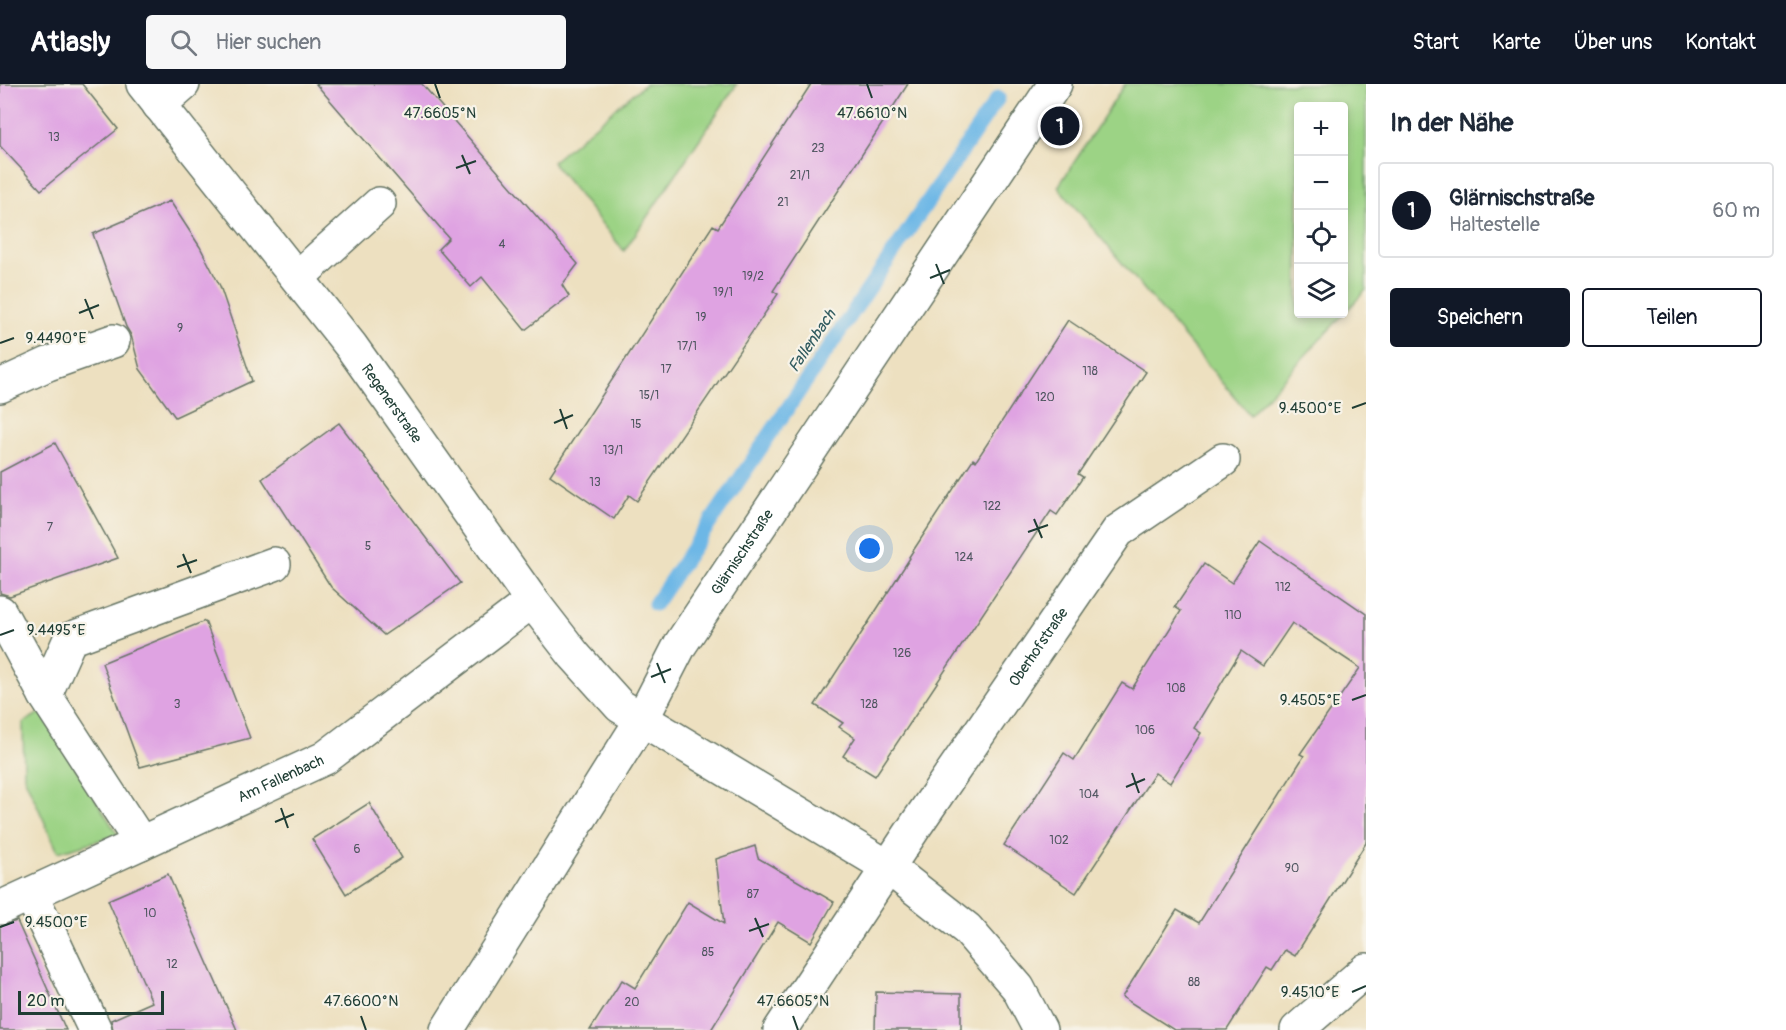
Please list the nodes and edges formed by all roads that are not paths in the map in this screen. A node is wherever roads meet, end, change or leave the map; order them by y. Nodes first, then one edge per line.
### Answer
1 (1055, 84) edge
2 (162, 91) edge
3 (379, 204) dead end
4 (298, 277) junction
5 (113, 341) dead end
6 (0, 386) edge
7 (1223, 460) dead end
8 (274, 564) dead end
9 (532, 602) junction
10 (0, 612) edge
11 (45, 696) junction
12 (641, 720) junction
13 (141, 843) junction
14 (888, 867) junction
15 (31, 894) junction
16 (0, 908) edge
17 (1366, 970) edge
18 (95, 1030) edge
19 (447, 1030) edge
20 (780, 1030) edge
21 (1040, 1030) edge
22 (1297, 1030) edge

1 - 12 street, Glärnischstraße
2 - 4 street, Regenerstraße
3 - 4 street
4 - 9 street, Regenerstraße
5 - 6 street
7 - 14 street, Oberhofstraße
8 - 11 street
9 - 12 street, Regenerstraße
9 - 13 street, Am Fallenbach
10 - 11 street
11 - 13 street
12 - 14 street
12 - 19 street, Glärnischstraße
13 - 15 street, Am Fallenbach
14 - 20 street, Oberhofstraße
14 - 21 street
15 - 16 street, Am Fallenbach
15 - 18 street
17 - 22 street

